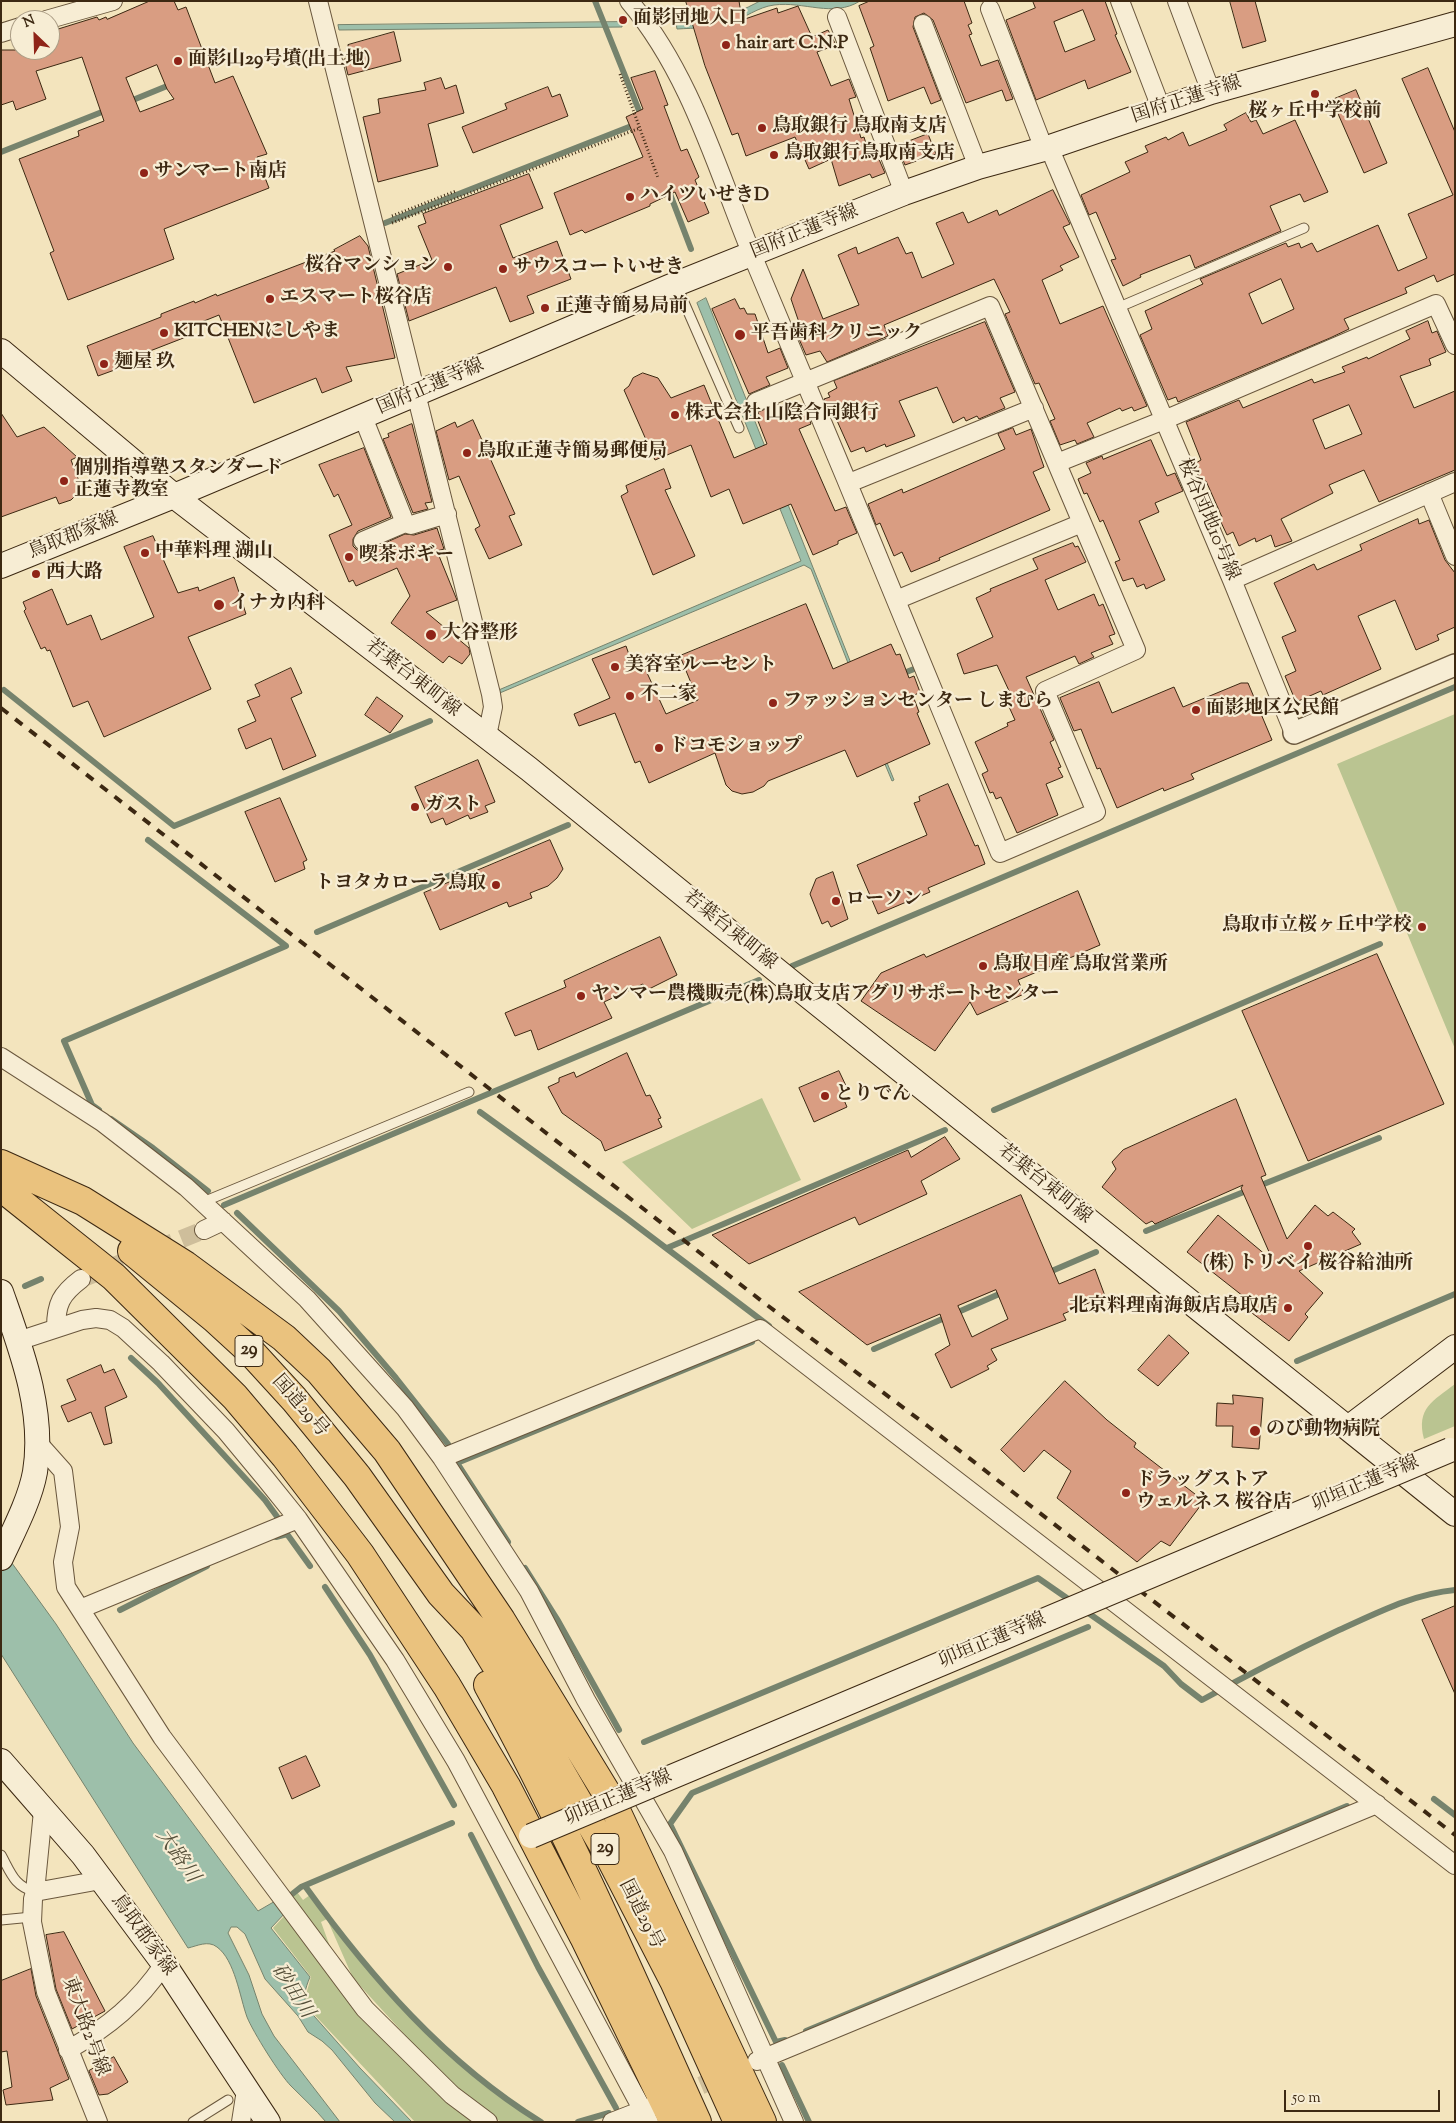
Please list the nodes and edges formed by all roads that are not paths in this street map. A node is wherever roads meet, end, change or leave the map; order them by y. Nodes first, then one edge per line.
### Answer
1 (113, 1) edge
2 (318, 1) edge
3 (629, 1) edge
4 (1120, 1) edge
5 (1176, 1) edge
6 (990, 9) dead end
7 (60, 16) edge
8 (837, 17) dead end
9 (922, 24) dead end
10 (1455, 24) edge
11 (1211, 92) junction
12 (1161, 108) junction
13 (1046, 148) junction
14 (978, 167) junction
15 (904, 193) junction
16 (1304, 228) dead end
17 (752, 254) junction
18 (676, 284) junction
19 (1117, 308) junction
20 (1455, 345) edge
21 (1, 351) edge
22 (807, 382) junction
23 (416, 394) junction
24 (756, 402) dead end
25 (1034, 408) junction
26 (362, 417) junction
27 (1164, 420) junction
28 (739, 428) dead end
29 (1057, 463) junction
30 (1455, 482) edge
31 (849, 483) junction
32 (1429, 493) junction
33 (174, 496) junction
34 (447, 514) junction
35 (1082, 522) junction
36 (405, 523) junction
37 (363, 542) dead end
38 (1455, 556) edge
39 (1, 566) edge
40 (1232, 580) junction
41 (896, 600) junction
42 (1455, 665) edge
43 (1294, 732) joint
44 (487, 736) junction
45 (1, 1057) edge
46 (468, 1092) dead end
47 (1, 1164) edge
48 (1, 1187) edge
49 (202, 1202) junction
50 (223, 1220) junction
51 (204, 1230) tunnel mouth
52 (81, 1280) tunnel mouth
53 (1, 1292) edge
54 (56, 1328) junction
55 (18, 1341) junction
56 (1455, 1347) edge
57 (1348, 1428) junction
58 (38, 1443) junction
59 (1453, 1449) edge
60 (442, 1458) junction
61 (1455, 1514) edge
62 (298, 1519) junction
63 (1, 1558) edge
64 (441, 1594) junction
65 (80, 1609) junction
66 (1, 1761) edge
67 (612, 1802) junction
68 (1377, 1804) junction
69 (43, 1811) junction
70 (531, 1836) junction
71 (1, 1855) edge
72 (1455, 1865) edge
73 (101, 1880) junction
74 (36, 1892) junction
75 (32, 1917) junction
76 (1, 1920) edge
77 (164, 1964) junction
78 (68, 2050) junction
79 (762, 2059) junction
80 (237, 2095) junction
81 (655, 2115) edge
82 (98, 2122) edge
83 (193, 2122) edge
84 (241, 2122) edge
85 (268, 2122) edge
86 (488, 2122) edge
87 (612, 2122) edge
88 (697, 2122) edge
89 (738, 2122) edge
90 (762, 2122) edge
91 (794, 2122) edge

1 - 7 street
2 - 23 street
3 - 17 street
4 - 12 street
5 - 11 street
6 - 13 street, 桜谷団地10号線
8 - 15 street
9 - 14 street
10 - 11 main road, 国府正蓮寺線
11 - 12 main road, 国府正蓮寺線
12 - 13 main road, 国府正蓮寺線
13 - 14 main road, 国府正蓮寺線
13 - 19 street, 桜谷団地10号線
14 - 15 main road, 国府正蓮寺線
15 - 17 main road, 国府正蓮寺線
16 - 19 lane
17 - 18 main road, 国府正蓮寺線
17 - 22 street
18 - 23 main road, 国府正蓮寺線
18 - 28 lane
19 - 27 street, 桜谷団地10号線
20 - 27 street
21 - 33 main road, 若葉台東町線
22 - 24 street
22 - 25 street
22 - 31 street
23 - 26 main road, 国府正蓮寺線
23 - 34 street
25 - 29 street
25 - 31 street
26 - 33 main road, 国府正蓮寺線
26 - 36 street
27 - 29 street
27 - 40 street, 桜谷団地10号線
29 - 35 street
30 - 32 street
31 - 41 street
32 - 38 street
32 - 40 street
33 - 39 main road, 鳥取郡家線
33 - 44 main road, 若葉台東町線
34 - 36 street
34 - 44 street
35 - 41 street
35 - 41 street
36 - 37 street
40 - 43 street, 桜谷団地10号線
42 - 43 street, 桜谷団地10号線
44 - 57 main road, 若葉台東町線
45 - 49 street
46 - 49 lane
47 - 64 highway, 国道29号 / 29
47 - 67 highway
48 - 70 highway
49 - 50 street
50 - 51 street
50 - 60 street
52 - 54 street
53 - 55 main road
54 - 55 street
54 - 62 street
55 - 58 main road
56 - 57 main road
57 - 61 main road, 若葉台東町線
58 - 63 main road
58 - 65 street
59 - 67 main road, 卯垣正蓮寺線, bridge
60 - 68 street
60 - 79 street
62 - 65 street
62 - 81 street
64 - 88 highway, 国道29号 / 29
64 - 89 highway, 国道29号 / 29
65 - 86 street
66 - 69 main road, 鳥取郡家線
67 - 70 main road, 卯垣正蓮寺線, bridge
67 - 90 highway
68 - 72 street
68 - 79 street
69 - 73 main road, 鳥取郡家線
69 - 74 street, 東大路2号線
70 - 81 highway
71 - 74 lane
73 - 74 street
73 - 77 main road, 鳥取郡家線
74 - 75 street, 東大路2号線
75 - 76 lane
75 - 78 street, 東大路2号線
77 - 78 street
77 - 80 main road, 鳥取郡家線
78 - 82 street, 東大路2号線
79 - 91 street
80 - 83 lane
80 - 84 street
80 - 85 main road, 鳥取郡家線
81 - 87 street

